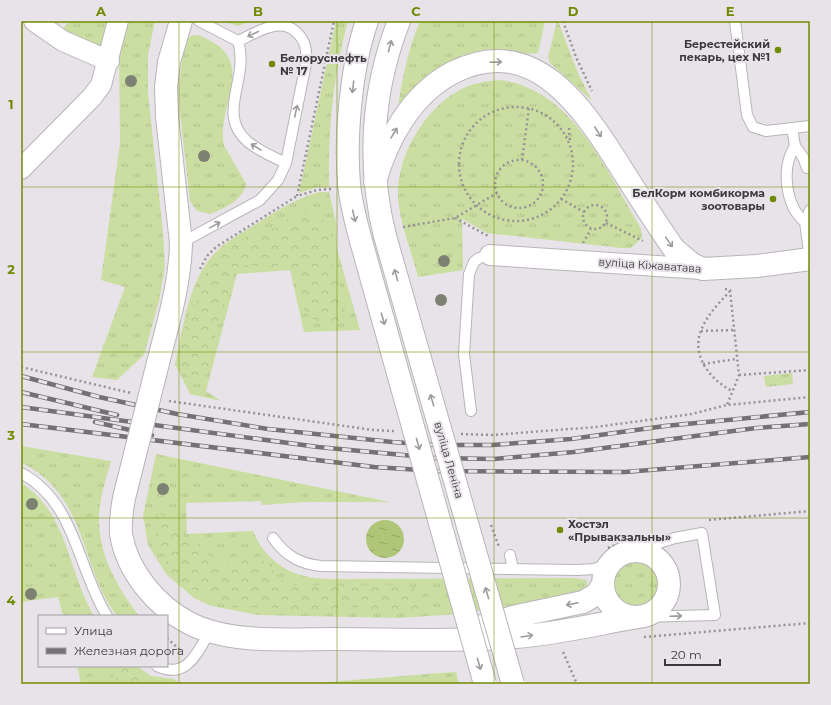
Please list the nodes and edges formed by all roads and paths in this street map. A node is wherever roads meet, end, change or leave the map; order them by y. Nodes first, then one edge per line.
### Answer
1 (118, 21) edge
2 (181, 21) edge
3 (198, 21) edge
4 (334, 21) edge
5 (367, 21) edge
6 (398, 21) edge
7 (734, 21) edge
8 (43, 23) edge
9 (238, 41) junction
10 (109, 61) junction
11 (528, 108) junction
12 (810, 126) edge
13 (792, 128) junction
14 (795, 146) junction
15 (522, 160) junction
16 (286, 163) junction
17 (806, 168) dead end
18 (21, 169) edge
19 (375, 182) junction
20 (331, 189) dead end
21 (497, 193) junction
22 (297, 196) junction
23 (561, 199) junction
24 (476, 205) junction
25 (810, 210) edge
26 (584, 212) junction
27 (805, 222) junction
28 (606, 223) junction
29 (590, 229) junction
30 (393, 232) junction
31 (642, 241) dead end
32 (181, 243) junction
33 (582, 246) dead end
34 (490, 255) joint
35 (810, 259) edge
36 (703, 269) junction
37 (199, 271) dead end
38 (723, 288) dead end
39 (730, 290) junction
40 (734, 330) junction
41 (701, 331) junction
42 (737, 359) junction
43 (703, 364) junction
44 (810, 370) edge
45 (739, 375) junction
46 (732, 391) junction
47 (727, 405) dead end
48 (471, 411) dead end
49 (21, 473) edge
50 (273, 538) dead end
51 (630, 552) junction
52 (510, 555) dead end
53 (611, 563) junction
54 (513, 569) junction
55 (603, 584) junction
56 (106, 615) edge
57 (810, 623) edge
58 (640, 627) junction
59 (210, 631) junction
60 (168, 639) edge
61 (432, 639) junction
62 (562, 646) dead end
63 (191, 661) junction
64 (160, 667) edge
65 (485, 684) edge
66 (513, 684) edge
67 (577, 684) edge

1 - 10 street
2 - 32 main road
3 - 9 lane
4 - 22 path
5 -> 65 main road, bridge
19 -> 6 main road, вуліца Леніна
7 - 13 lane
8 - 10 street
16 -> 9 lane
16 -> 9 lane
10 - 18 street
11 - 15 path
11 - 23 path
11 - 24 path
12 - 13 lane
13 - 14 lane
14 - 17 lane
14 - 27 lane
15 - 21 path
15 - 21 path
32 -> 16 lane
19 - 30 main road, вуліца Леніна
19 -> 36 main road
20 - 22 path
21 - 24 path
22 - 37 path
23 - 24 path
23 - 26 path
24 - 30 path
25 - 27 lane
26 - 28 path
26 - 29 path
27 - 35 lane
28 - 29 path
28 - 31 path
29 - 33 path
66 -> 30 main road, вуліца Леніна, bridge
32 - 59 main road, bridge
34 - 36 street, вуліца Кіжаватава
34 - 48 lane
35 - 36 main road, вуліца Кіжаватава
38 - 39 path
39 - 40 path
39 - 41 path
40 - 41 path
40 - 42 path
41 - 43 path
42 - 43 path
42 - 45 path
43 - 46 path
44 - 45 path
45 - 46 path
46 - 47 path
49 - 56 lane
50 - 54 lane
51 - 53 main road
51 - 58 main road
58 -> 51 lane
52 - 54 lane
53 - 54 lane
53 - 55 main road
55 - 58 main road
55 -> 61 main road
57 - 58 path
61 -> 58 main road
59 - 61 main road
59 - 63 lane
60 - 63 path
62 - 67 path
63 - 64 lane

